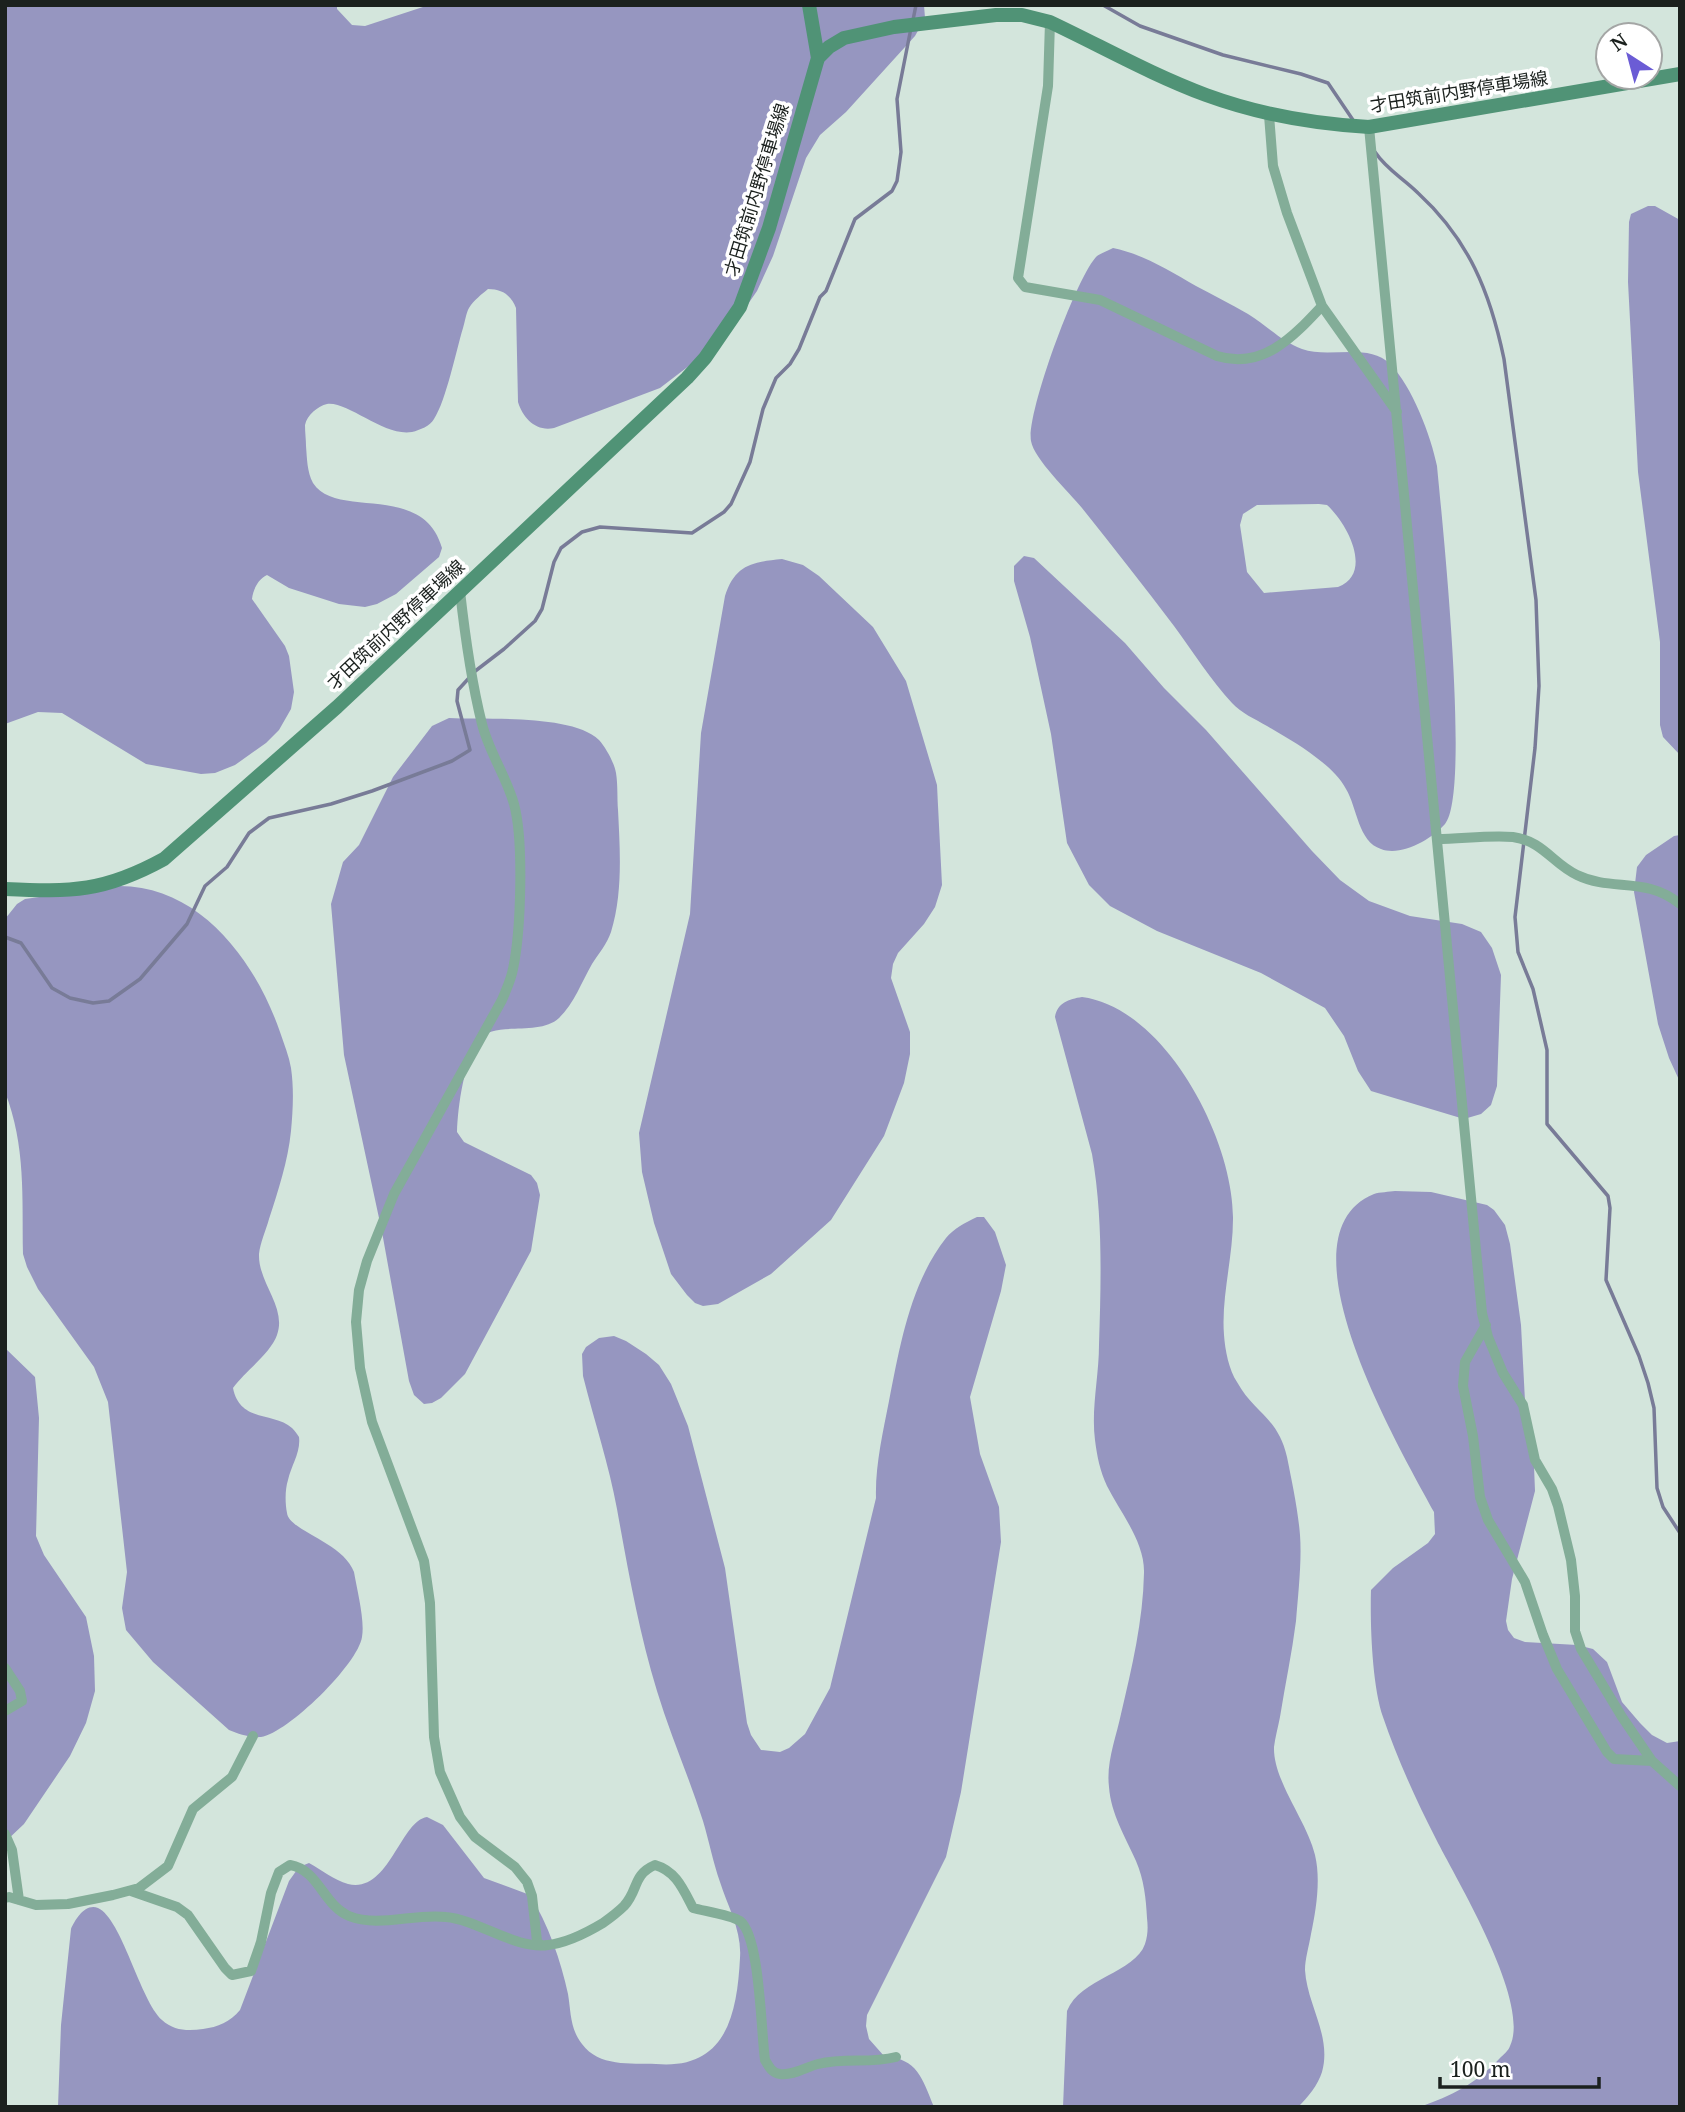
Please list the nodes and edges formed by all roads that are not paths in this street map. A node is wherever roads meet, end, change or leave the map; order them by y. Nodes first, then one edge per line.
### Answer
1 (808, 5) edge
2 (1050, 22) junction
3 (818, 58) junction
4 (1680, 74) edge
5 (1269, 115) junction
6 (1368, 127) junction
7 (1322, 306) junction
8 (1397, 412) junction
9 (460, 592) junction
10 (1437, 839) junction
11 (5, 889) edge
12 (1680, 904) edge
13 (1486, 1325) junction
14 (5, 1668) edge
15 (5, 1711) edge
16 (253, 1736) dead end
17 (1652, 1761) junction
18 (1680, 1786) edge
19 (5, 1834) edge
20 (131, 1891) junction
21 (5, 1898) edge
22 (19, 1900) junction
23 (540, 1945) junction
24 (896, 2057) dead end

1 - 3 main road
2 - 3 main road, 才田筑前内野停車場線
2 - 5 main road, 才田筑前内野停車場線
2 - 7 street
3 - 9 main road, 才田筑前内野停車場線
4 - 6 main road, 才田筑前内野停車場線
5 - 6 main road, 才田筑前内野停車場線
5 - 7 street
6 - 8 street
7 - 8 street
8 - 10 street
9 - 11 main road, 才田筑前内野停車場線
9 - 23 street
10 - 12 street
10 - 13 street
13 - 17 street
13 - 17 street
14 - 15 street
16 - 20 street
17 - 18 street
19 - 22 street
20 - 22 street
20 - 23 street
21 - 22 street
23 - 24 street

